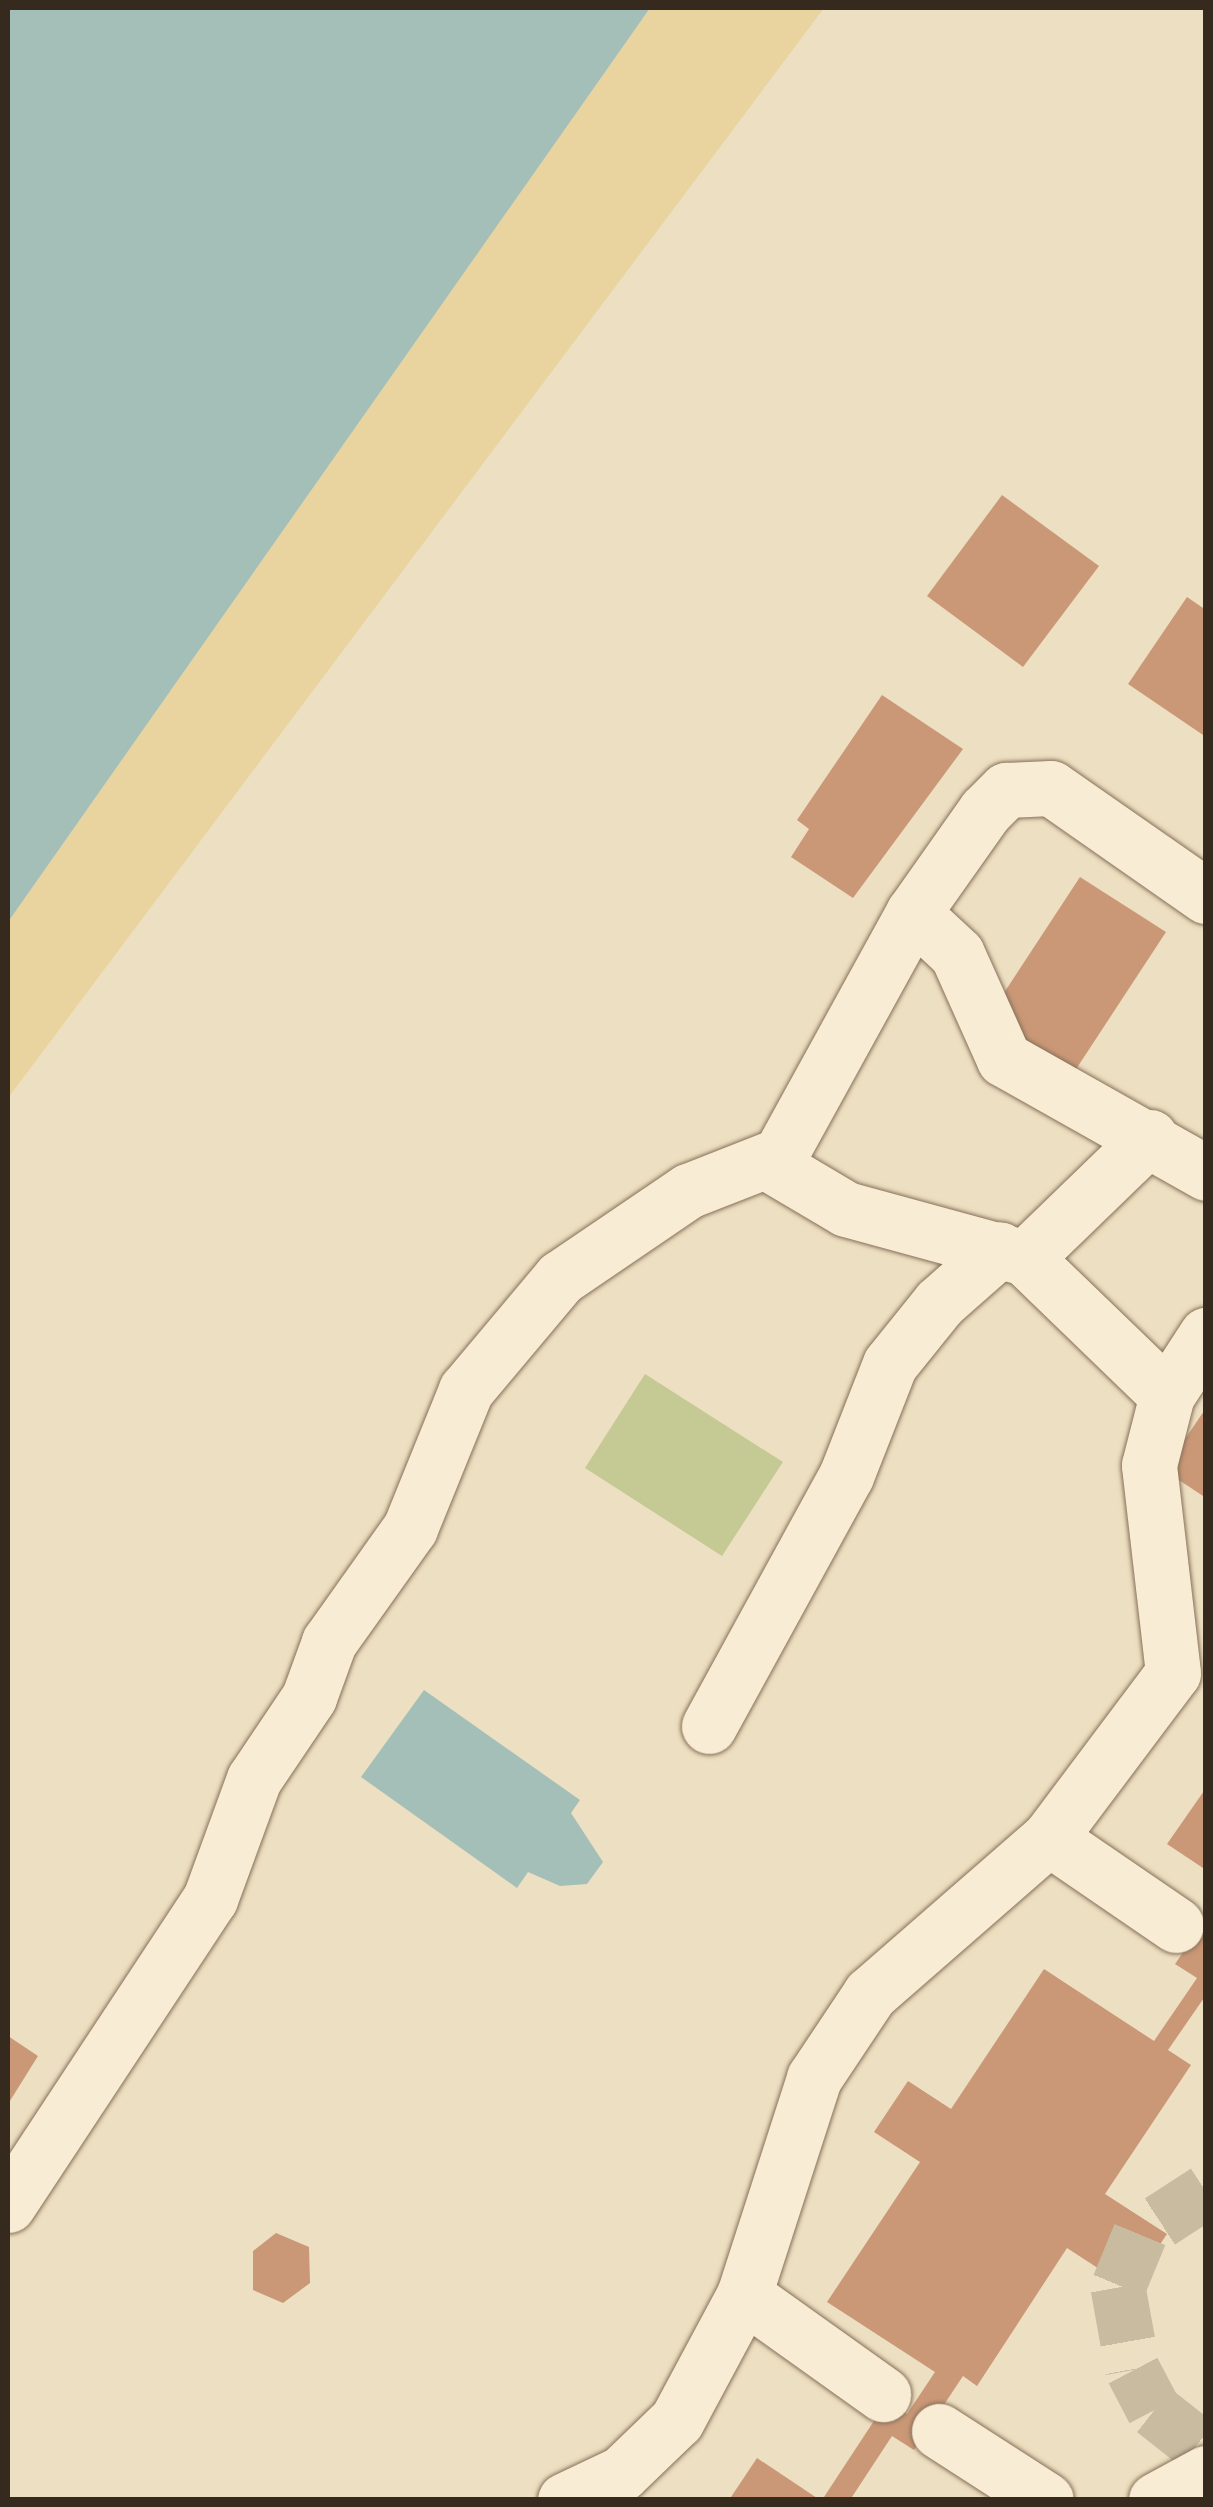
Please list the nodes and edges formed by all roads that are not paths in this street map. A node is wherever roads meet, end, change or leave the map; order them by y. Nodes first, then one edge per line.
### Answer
1 (1206, 896) edge
2 (913, 912) junction
3 (1150, 1137) junction
4 (770, 1164) junction
5 (1206, 1172) edge
6 (1012, 1254) junction
7 (1206, 1335) edge
8 (1167, 1395) junction
9 (709, 1726) dead end
10 (1049, 1838) junction
11 (1176, 1925) dead end
12 (8, 2205) edge
13 (744, 2296) junction
14 (883, 2394) dead end
15 (939, 2431) dead end
16 (1206, 2472) edge
17 (566, 2500) edge
18 (1046, 2500) edge
19 (1156, 2500) edge

1 - 2 lane
2 - 3 lane
2 - 4 lane
3 - 5 lane
3 - 6 lane
4 - 6 lane
4 - 12 lane
6 - 8 lane
6 - 9 lane
7 - 8 lane
8 - 10 lane
10 - 11 lane
10 - 13 lane
13 - 14 lane
13 - 17 lane
15 - 18 lane
16 - 19 lane

